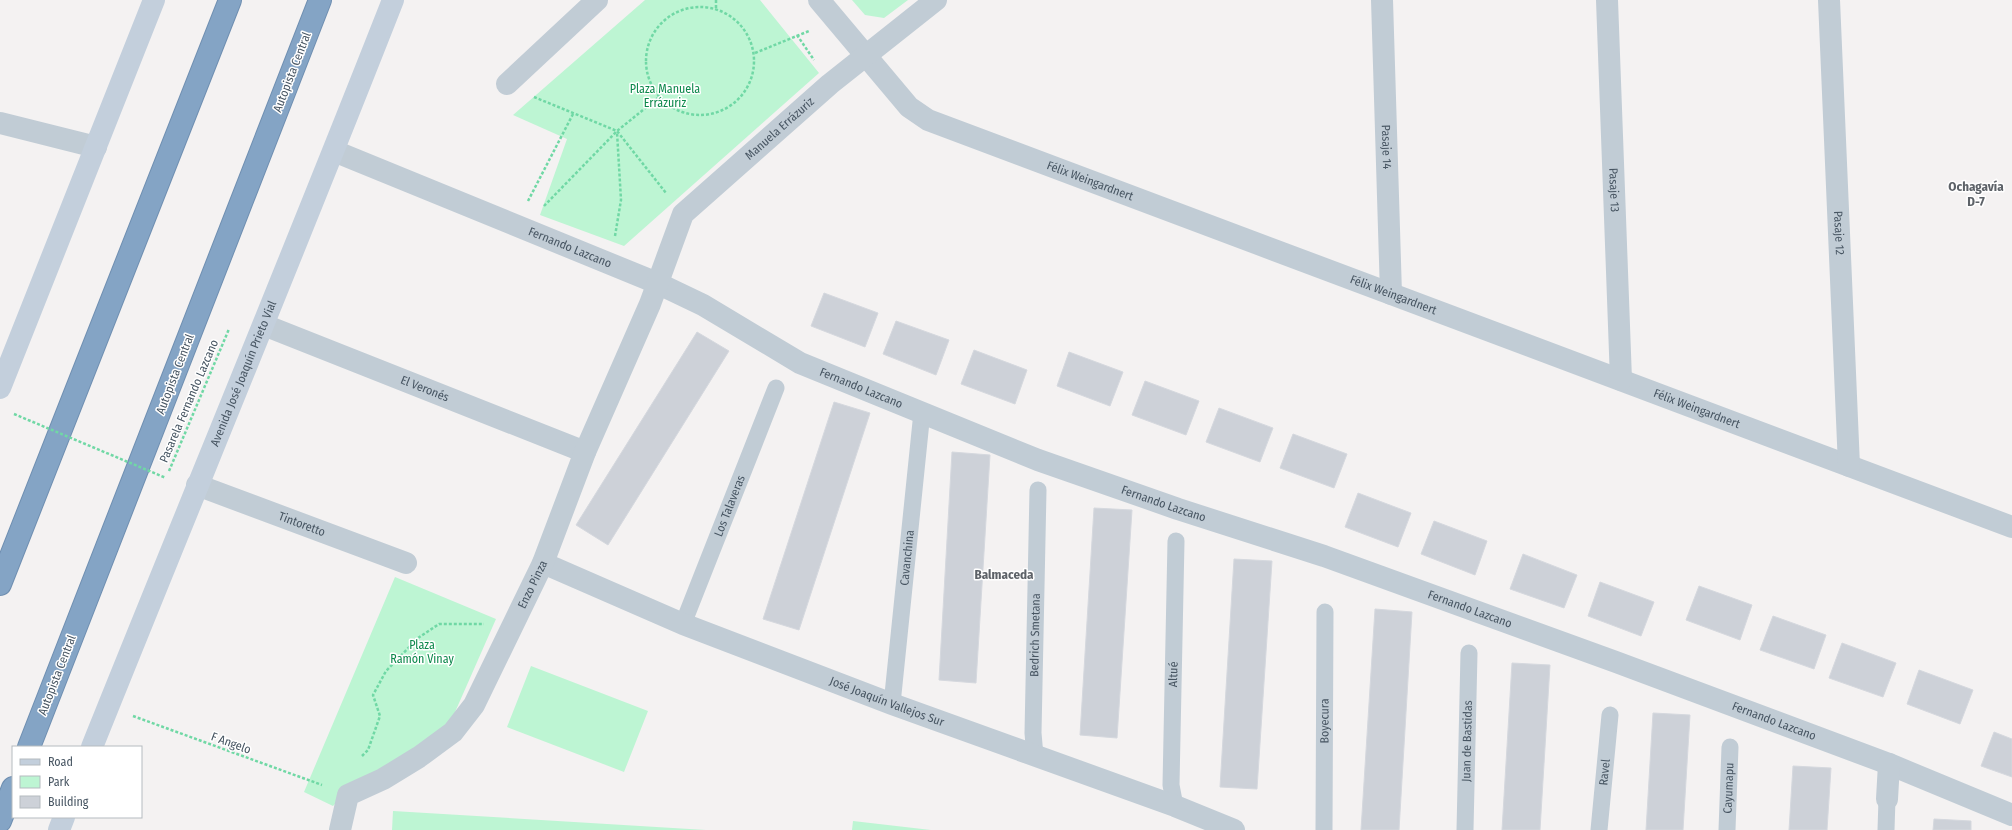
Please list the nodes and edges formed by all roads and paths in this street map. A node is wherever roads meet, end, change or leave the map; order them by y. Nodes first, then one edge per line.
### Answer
1 (154, 0) edge
2 (230, 0) edge
3 (320, 0) edge
4 (392, 0) edge
5 (597, 0) edge
6 (716, 0) edge
7 (819, 0) edge
8 (936, 0) edge
9 (1382, 0) edge
10 (1607, 0) edge
11 (1829, 0) edge
12 (716, 8) junction
13 (866, 57) junction
14 (511, 80) joint
15 (659, 97) junction
16 (573, 114) junction
17 (0, 123) edge
18 (617, 131) junction
19 (96, 146) junction
20 (334, 151) junction
21 (527, 204) dead end
22 (540, 210) dead end
23 (683, 214) junction
24 (600, 258) junction
25 (657, 283) junction
26 (1391, 294) junction
27 (231, 325) dead end
28 (264, 325) junction
29 (1621, 380) junction
30 (0, 388) edge
31 (776, 388) dead end
32 (922, 412) junction
33 (14, 414) dead end
34 (585, 452) junction
35 (1848, 466) junction
36 (197, 485) junction
37 (1038, 490) dead end
38 (2012, 527) edge
39 (1176, 541) dead end
40 (543, 563) junction
41 (406, 564) dead end
42 (0, 584) edge
43 (1325, 612) dead end
44 (513, 624) junction
45 (683, 624) junction
46 (1469, 653) dead end
47 (892, 704) junction
48 (108, 707) junction
49 (1610, 715) dead end
50 (29, 746) edge
51 (92, 746) edge
52 (1730, 747) dead end
53 (1035, 756) junction
54 (1889, 764) junction
55 (12, 791) edge
56 (348, 795) junction
57 (1887, 799) joint
58 (1175, 806) junction
59 (2012, 815) edge
60 (64, 818) edge
61 (1, 820) edge
62 (59, 830) edge
63 (340, 830) edge
64 (1234, 830) edge
65 (1324, 830) edge
66 (1465, 830) edge
67 (1599, 830) edge
68 (1727, 830) edge
69 (1886, 830) edge

1 - 19 main road
2 - 42 highway
3 - 50 highway, Autopista Central
4 - 20 main road, Avenida José Joaquín Prieto Vial
5 - 14 street
6 - 12 path
7 - 13 street, Félix Weingardnert
8 - 13 street, Manuela Errázuriz
9 - 26 street, Pasaje 14
10 - 29 street, Pasaje 13
11 - 35 street, Pasaje 12
12 - 15 path
12 - 15 path
13 - 23 street, Manuela Errázuriz
13 - 26 street, Félix Weingardnert
14 - 16 path
15 - 18 path
16 - 18 path
16 - 21 path
17 - 19 street
18 - 22 path
18 - 23 path
18 - 24 path
19 - 30 main road
20 - 24 street, Fernando Lazcano
20 - 28 main road, Avenida José Joaquín Prieto Vial
23 - 25 street, Manuela Errázuriz
24 - 25 street, Fernando Lazcano
25 - 32 street, Fernando Lazcano
25 - 34 street, Enzo Pinza
26 - 29 street, Félix Weingardnert
27 - 33 path, Pasarela Fernando Lazcano, bridge
28 - 34 street, El Veronés
28 - 36 main road, Avenida José Joaquín Prieto Vial
29 - 35 street, Félix Weingardnert
31 - 45 lane, Los Talaveras
32 - 47 lane, Cavanchina
32 - 54 street, Fernando Lazcano
34 - 40 street, Enzo Pinza
35 - 38 street, Félix Weingardnert
36 - 41 street, Tintoretto
36 - 48 main road, Avenida José Joaquín Prieto Vial
37 - 53 lane, Bedrich Smetana
39 - 58 lane, Altué
40 - 44 street, Enzo Pinza
40 - 45 street, José Joaquín Vallejos Sur
43 - 65 lane, Boyecura
44 - 56 street, Enzo Pinza
44 - 56 path
45 - 47 street, José Joaquín Vallejos Sur
46 - 66 lane, Juan de Bastidas
47 - 53 street, José Joaquín Vallejos Sur
48 - 51 main road, Avenida José Joaquín Prieto Vial
48 - 56 path, F Angelo
49 - 67 lane, Ravel
52 - 68 lane, Cayumapu
53 - 58 street, José Joaquín Vallejos Sur
54 - 57 street
54 - 59 street, Fernando Lazcano
55 - 61 highway
56 - 63 street
57 - 69 lane
58 - 64 street, José Joaquín Vallejos Sur
60 - 62 main road

